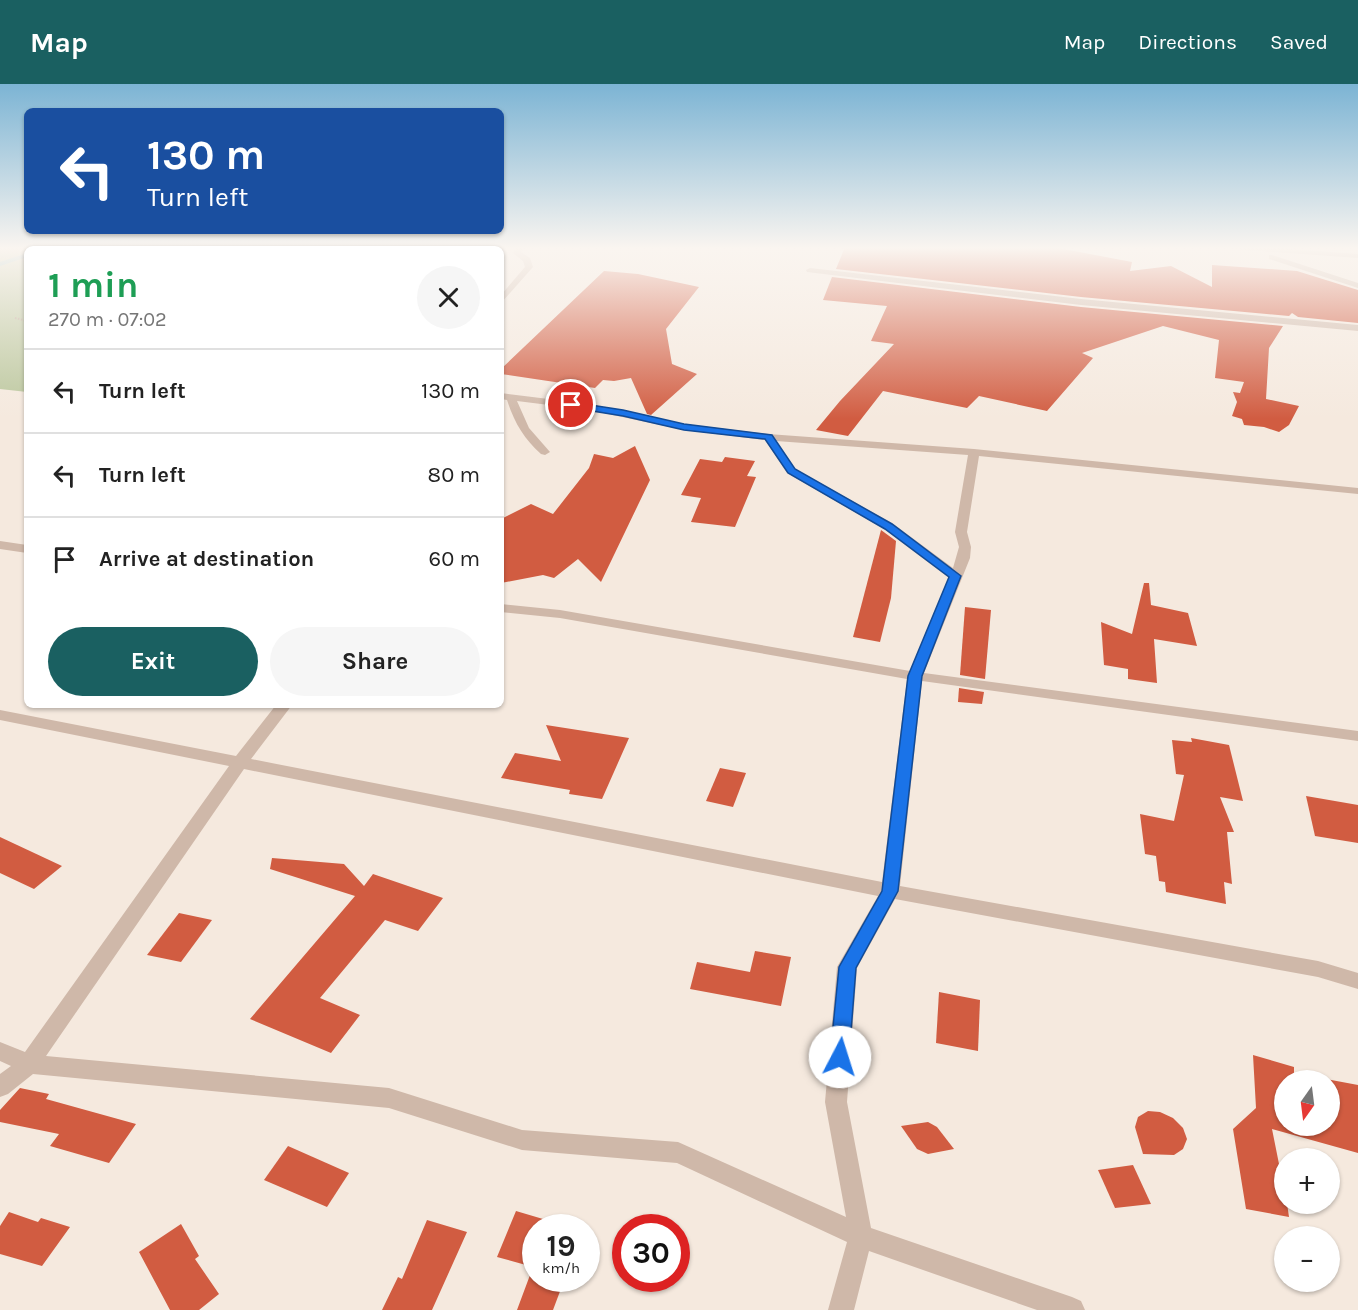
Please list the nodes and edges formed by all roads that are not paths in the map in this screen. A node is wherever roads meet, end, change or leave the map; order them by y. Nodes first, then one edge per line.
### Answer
1 (1105, 304) edge
2 (1358, 328) edge
3 (506, 397) edge
4 (768, 437) junction
5 (545, 452) dead end
6 (974, 452) junction
7 (1358, 491) edge
8 (0, 545) edge
9 (24, 549) edge
10 (955, 576) junction
11 (504, 608) edge
12 (915, 676) junction
13 (282, 708) edge
14 (0, 715) edge
15 (1358, 736) edge
16 (240, 762) junction
17 (890, 891) junction
18 (1358, 981) edge
19 (0, 1051) edge
20 (29, 1064) junction
21 (0, 1087) edge
22 (861, 1236) junction
23 (841, 1310) edge
24 (1072, 1310) edge

1 - 2 street
3 - 4 street
3 - 5 street
4 - 6 street
4 - 10 street
6 - 7 street
6 - 10 street
8 - 9 street
10 - 12 street
11 - 12 street
12 - 15 street
12 - 17 street
13 - 16 street
14 - 16 street
16 - 17 street
16 - 20 street
17 - 18 street
17 - 22 street
19 - 20 street
20 - 21 street
20 - 22 street
22 - 23 street
22 - 24 street

